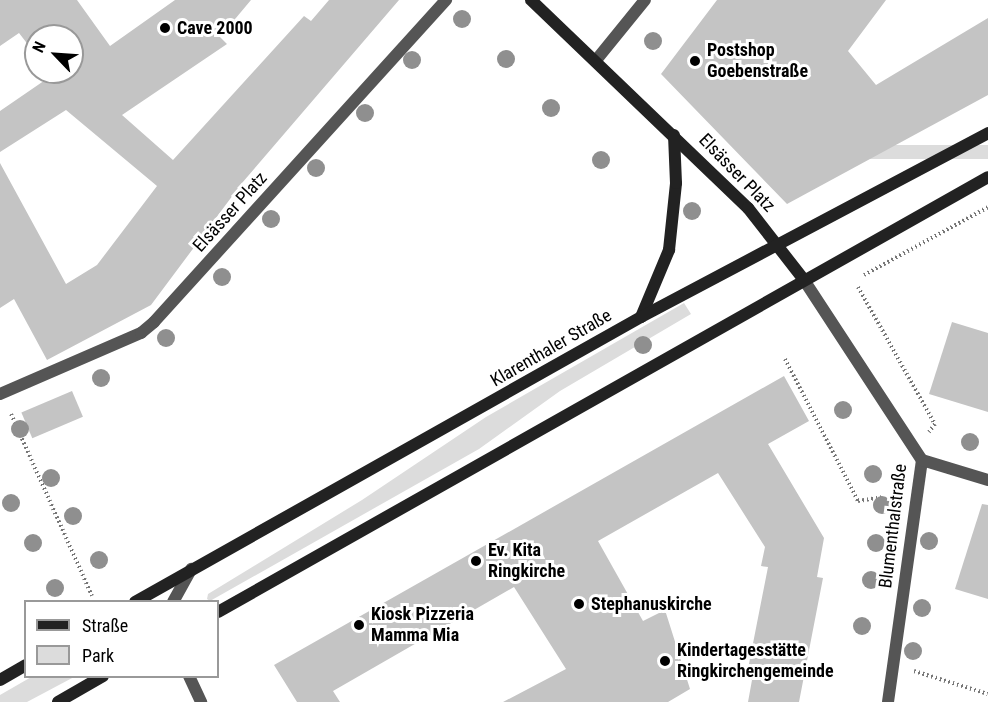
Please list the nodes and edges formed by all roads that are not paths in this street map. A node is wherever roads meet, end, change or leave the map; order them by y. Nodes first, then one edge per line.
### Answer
1 (446, 0) edge
2 (531, 0) edge
3 (645, 0) edge
4 (597, 59) junction
5 (988, 133) edge
6 (674, 135) junction
7 (988, 177) edge
8 (778, 242) junction
9 (804, 280) junction
10 (641, 317) junction
11 (3, 399) edge
12 (922, 460) junction
13 (988, 480) edge
14 (191, 569) junction
15 (138, 600) edge
16 (174, 600) edge
17 (219, 611) edge
18 (24, 666) edge
19 (100, 678) edge
20 (190, 678) edge
21 (0, 680) edge
22 (58, 702) edge
23 (201, 702) edge
24 (888, 702) edge

1 - 11 street, Elsässer Platz
2 - 4 main road, Elsässer Platz
3 - 4 street
4 - 6 main road, Elsässer Platz
5 - 8 main road, Klarenthaler Straße
6 - 8 main road, Elsässer Platz
6 - 10 main road
7 - 9 main road
8 - 9 main road, Elsässer Platz
8 - 10 main road, Klarenthaler Straße
9 - 12 street, Blumenthalstraße
9 - 17 main road
10 - 14 main road, Klarenthaler Straße
12 - 13 street
12 - 24 street, Blumenthalstraße
14 - 15 main road, Klarenthaler Straße
14 - 16 street
18 - 21 main road
19 - 22 main road
20 - 23 street

